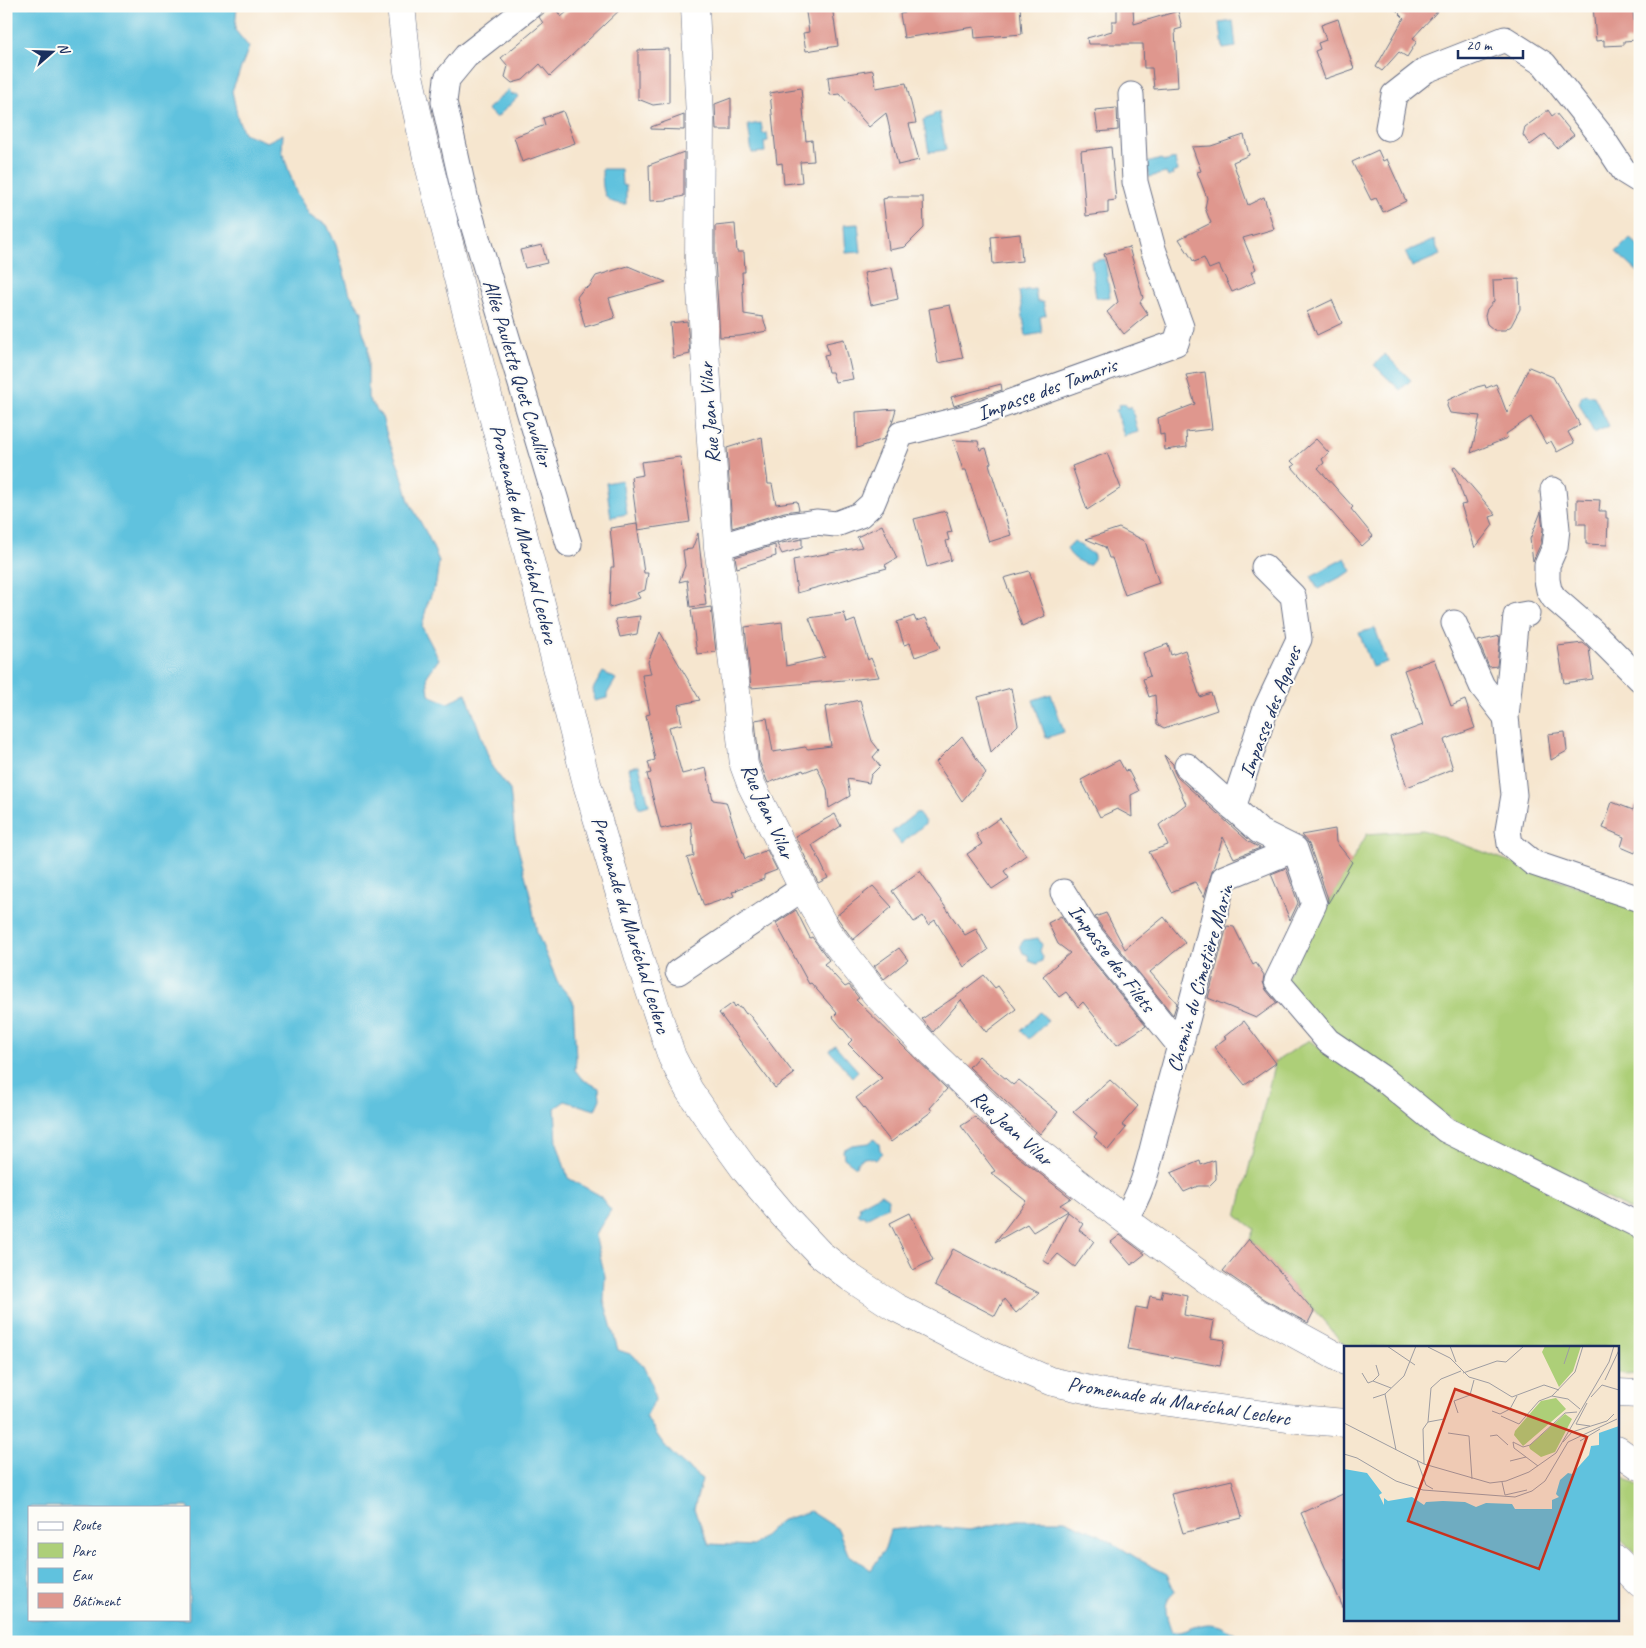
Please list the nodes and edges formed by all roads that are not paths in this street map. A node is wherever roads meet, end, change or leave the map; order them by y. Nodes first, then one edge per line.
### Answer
1 (401, 6) edge
2 (530, 6) edge
3 (695, 6) edge
4 (1131, 95) dead end
5 (1388, 128) dead end
6 (1640, 179) edge
7 (466, 201) junction
8 (440, 208) junction
9 (1553, 490) dead end
10 (569, 544) dead end
11 (718, 546) junction
12 (1264, 567) dead end
13 (1518, 612) dead end
14 (1454, 623) dead end
15 (1640, 679) edge
16 (1506, 717) junction
17 (1187, 766) dead end
18 (1233, 808) junction
19 (1295, 849) junction
20 (804, 888) junction
21 (1063, 892) dead end
22 (1640, 899) edge
23 (678, 972) dead end
24 (1180, 1047) junction
25 (1124, 1219) junction
26 (1640, 1226) edge
27 (1344, 1360) edge
28 (1618, 1393) edge
29 (1640, 1394) edge
30 (1344, 1422) edge
31 (1618, 1451) edge
32 (1640, 1466) edge
33 (1618, 1561) edge
34 (1640, 1583) edge

1 - 8 main road, Promenade du Maréchal Leclerc
2 - 7 street, Allée Paulette Quet Cavallier
3 - 11 main road, Rue Jean Vilar
4 - 11 street, Impasse des Tamaris
5 - 6 street
7 - 8 street
7 - 10 street, Allée Paulette Quet Cavallier
8 - 30 main road, Promenade du Maréchal Leclerc
9 - 15 street
11 - 20 main road, Rue Jean Vilar
12 - 18 street, Impasse des Agaves
13 - 16 street
14 - 16 street
16 - 22 street
17 - 18 street, Impasse des Agaves
18 - 19 street, Impasse des Agaves
19 - 24 street, Chemin du Cimetière Marin
19 - 26 street
20 - 23 street
20 - 25 main road, Rue Jean Vilar
21 - 24 street, Impasse des Filets
24 - 25 street, Chemin du Cimetière Marin
25 - 27 main road, Rue Jean Vilar
28 - 29 main road
31 - 32 main road
33 - 34 main road

